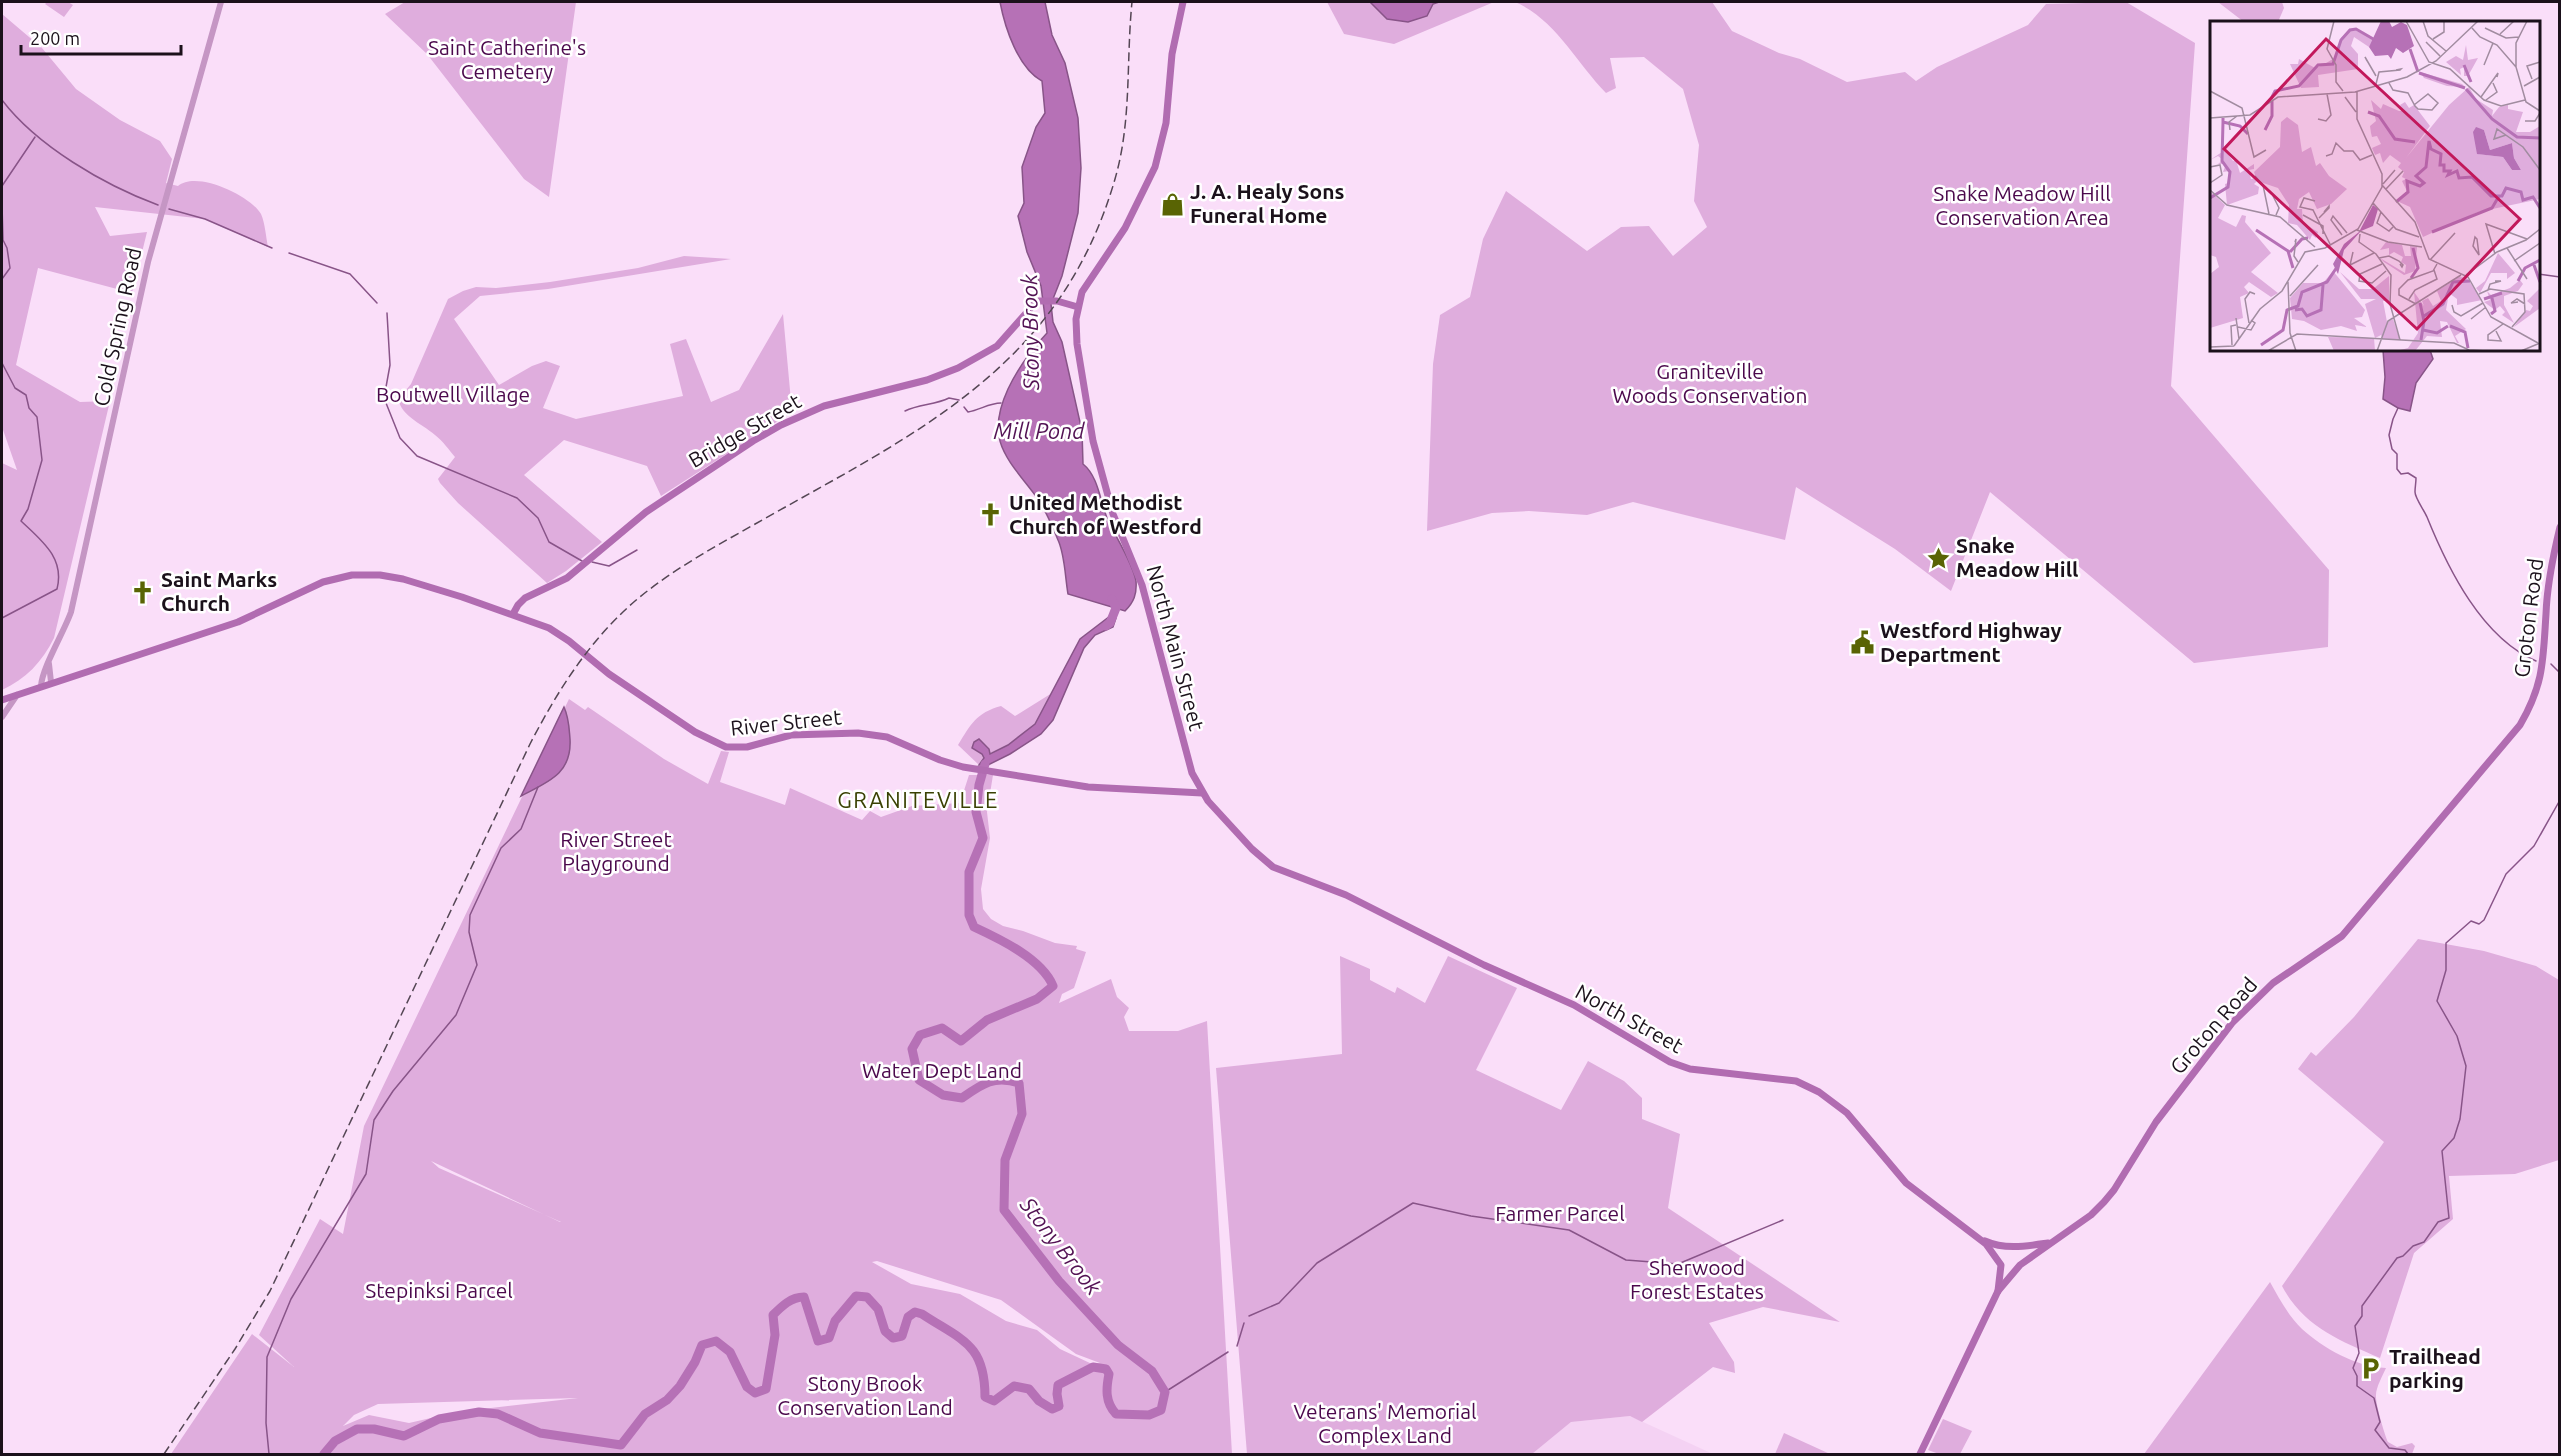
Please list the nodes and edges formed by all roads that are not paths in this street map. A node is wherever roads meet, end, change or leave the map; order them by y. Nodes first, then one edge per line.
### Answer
1 (221, 2) edge
2 (1183, 2) edge
3 (1078, 307) junction
4 (2559, 527) edge
5 (513, 614) junction
6 (50, 661) junction
7 (51, 682) junction
8 (41, 686) junction
9 (17, 695) junction
10 (2, 700) edge
11 (2, 717) edge
12 (1202, 793) junction
13 (1982, 1240) junction
14 (2050, 1243) junction
15 (1998, 1291) junction
16 (1920, 1455) edge

1 - 6 street, Cold Spring Road
2 - 3 main road, North Main Street
3 - 5 main road, Bridge Street
3 - 12 main road, North Main Street
4 - 14 main road, Groton Road
5 - 7 main road, River Street
5 - 12 main road, River Street
6 - 7 street, Cold Spring Road
6 - 8 street, Cold Spring Road
7 - 8 main road, River Street
8 - 9 main road, River Street
9 - 10 main road, River Street
9 - 11 street
12 - 13 main road, North Street
13 - 14 main road
13 - 15 main road, North Street
14 - 15 main road, Groton Road
15 - 16 main road, Groton Road

